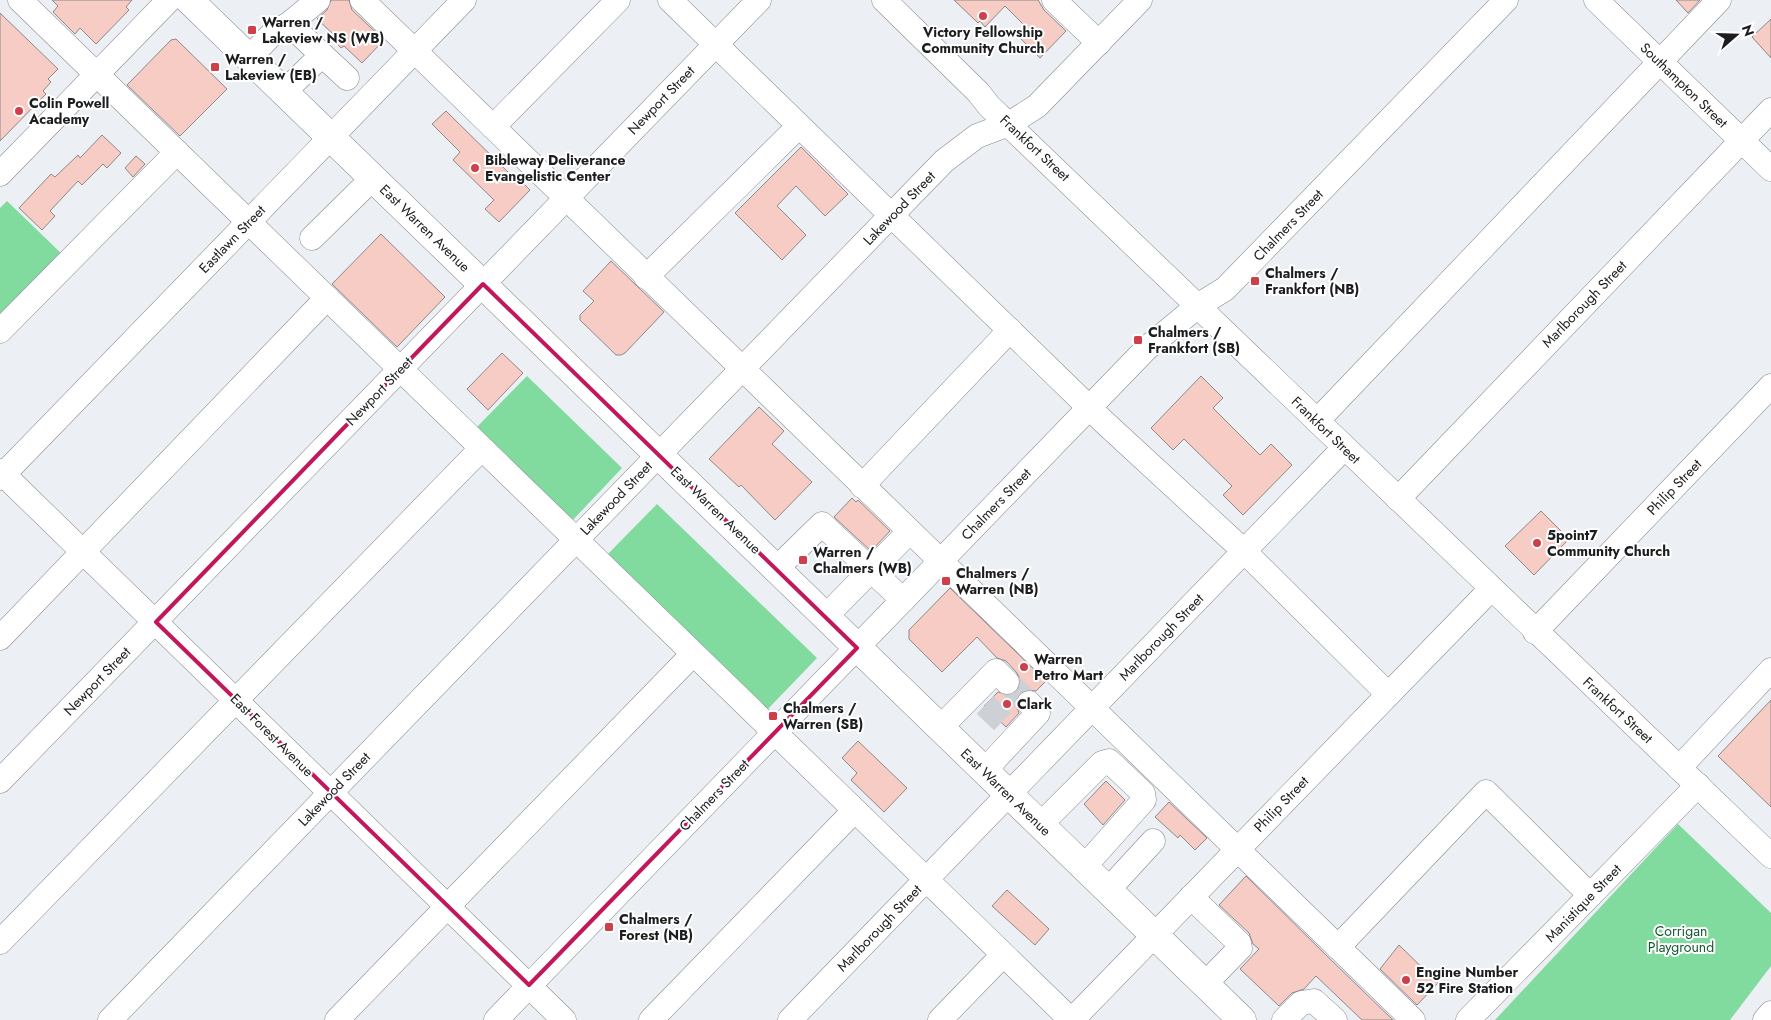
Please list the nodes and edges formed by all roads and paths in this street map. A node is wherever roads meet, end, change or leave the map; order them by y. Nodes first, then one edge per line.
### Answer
1 (20, 0) edge
2 (169, 0) edge
3 (189, 0) edge
4 (318, 0) edge
5 (362, 0) edge
6 (464, 0) edge
7 (618, 0) edge
8 (670, 0) edge
9 (759, 0) edge
10 (884, 0) edge
11 (1054, 0) edge
12 (1140, 0) edge
13 (1506, 0) edge
14 (1596, 0) edge
15 (1718, 0) edge
16 (289, 24) junction
17 (1098, 43) junction
18 (715, 45) junction
19 (414, 51) junction
20 (322, 55) junction
21 (249, 58) junction
22 (1660, 62) junction
23 (96, 74) junction
24 (348, 78) dead end
25 (284, 92) junction
26 (1771, 110) edge
27 (1009, 124) junction
28 (800, 126) junction
29 (493, 127) junction
30 (331, 137) junction
31 (1741, 141) junction
32 (177, 152) junction
33 (1771, 169) edge
34 (0, 174) edge
35 (373, 178) junction
36 (566, 199) junction
37 (892, 215) junction
38 (249, 221) junction
39 (312, 238) dead end
40 (646, 277) junction
41 (483, 284) junction
42 (327, 298) junction
43 (1199, 305) junction
44 (0, 330) edge
45 (1010, 330) junction
46 (742, 369) junction
47 (399, 370) junction
48 (1771, 386) edge
49 (1089, 407) junction
50 (1317, 421) junction
51 (1344, 448) junction
52 (481, 449) junction
53 (659, 455) junction
54 (1, 475) edge
55 (862, 486) junction
56 (1398, 499) junction
57 (909, 532) junction
58 (576, 540) junction
59 (1244, 551) junction
60 (84, 552) junction
61 (940, 562) junction
62 (776, 568) junction
63 (871, 570) junction
64 (1490, 589) junction
65 (903, 600) junction
66 (826, 616) junction
67 (156, 622) junction
68 (1536, 632) junction
69 (0, 638) edge
70 (857, 648) junction
71 (693, 654) junction
72 (1771, 670) edge
73 (989, 691) dead end
74 (1388, 694) junction
75 (236, 699) junction
76 (1093, 708) junction
77 (940, 728) junction
78 (774, 733) junction
79 (1053, 750) junction
80 (1679, 768) junction
81 (984, 771) junction
82 (0, 781) edge
83 (1698, 785) junction
84 (330, 793) junction
85 (1009, 794) junction
86 (854, 811) junction
87 (1040, 825) junction
88 (1153, 841) dead end
89 (1768, 846) edge
90 (1239, 848) junction
91 (1084, 867) junction
92 (925, 881) junction
93 (1108, 890) junction
94 (1590, 895) junction
95 (1191, 897) junction
96 (448, 906) junction
97 (1154, 935) junction
98 (0, 942) edge
99 (1338, 947) junction
100 (1003, 955) junction
101 (1205, 984) junction
102 (529, 985) junction
103 (1771, 1013) edge
104 (110, 1020) edge
105 (337, 1020) edge
106 (496, 1020) edge
107 (564, 1020) edge
108 (651, 1020) edge
109 (790, 1020) edge
110 (940, 1020) edge
111 (1072, 1020) edge
112 (1242, 1020) edge
113 (1284, 1020) edge
114 (1335, 1020) edge
115 (1413, 1020) edge
116 (1468, 1020) edge
117 (1766, 1020) edge

1 - 23 street
2 - 23 street
3 - 21 main road, East Warren Avenue
4 - 16 street
5 - 19 street
6 - 19 street, Eastlawn Street
7 - 29 street
8 - 18 street
9 - 18 street, Newport Street
10 - 27 street, Frankfort Street
11 - 17 street
12 - 17 street, Lakewood Street
13 - 43 street, Chalmers Street
14 - 22 street, Southampton Street
15 - 22 street
16 - 20 street
16 - 21 street
17 - 27 street, Lakewood Street
18 - 28 street
18 - 36 street, Newport Street
19 - 29 street
19 - 30 street, Eastlawn Street
20 - 24 street
20 - 25 street
21 - 25 main road, East Warren Avenue
22 - 31 street, Southampton Street
22 - 50 street
23 - 32 street
23 - 34 street
25 - 30 main road, East Warren Avenue
26 - 31 street, Marlborough Street
27 - 37 street, Lakewood Street
27 - 43 street, Frankfort Street
28 - 37 street
28 - 40 street
29 - 36 street
30 - 35 main road, East Warren Avenue
30 - 38 street, Eastlawn Street
31 - 33 street, Southampton Street
31 - 56 street, Marlborough Street
32 - 38 street
32 - 44 street
35 - 39 street
35 - 41 main road, East Warren Avenue
36 - 40 street
36 - 41 street, Newport Street
37 - 45 street
37 - 46 street, Lakewood Street
38 - 42 street
38 - 54 street, Eastlawn Street
40 - 46 street
41 - 47 street, Newport Street
41 - 53 main road, East Warren Avenue
42 - 47 street
42 - 60 street
43 - 49 street, Chalmers Street
43 - 50 street, Frankfort Street
45 - 49 street
45 - 55 street
46 - 53 street, Lakewood Street
46 - 55 street
47 - 52 street
47 - 67 street, Newport Street
48 - 68 street, Philip Street
49 - 59 street
49 - 61 street, Chalmers Street
50 - 51 street, Frankfort Street
51 - 56 street, Frankfort Street
51 - 59 street, Marlborough Street
52 - 58 street
52 - 75 street
53 - 58 street, Lakewood Street
53 - 62 main road, East Warren Avenue
54 - 60 street, East Forest Avenue
55 - 57 street
56 - 64 street, Frankfort Street
57 - 61 street
57 - 63 street
58 - 71 street
58 - 84 street, Lakewood Street
59 - 74 street
59 - 76 street, Marlborough Street
60 - 67 street, East Forest Avenue
60 - 69 street
61 - 65 street, Chalmers Street
61 - 76 street
62 - 63 street
62 - 66 main road, East Warren Avenue
63 - 65 street
63 - 66 street
64 - 68 street, Frankfort Street
64 - 74 street, Philip Street
65 - 70 street, Chalmers Street
66 - 70 main road, East Warren Avenue
67 - 75 street, East Forest Avenue
67 - 82 street, Newport Street
68 - 80 street, Frankfort Street
70 - 77 main road, East Warren Avenue
70 - 78 street, Chalmers Street
71 - 78 street
71 - 96 street
72 - 80 street
73 - 77 street
74 - 90 street, Philip Street
75 - 84 street, East Forest Avenue
75 - 98 street
76 - 79 street, Marlborough Street
76 - 90 street
77 - 81 main road, East Warren Avenue
78 - 86 street
78 - 102 street, Chalmers Street
79 - 81 street
79 - 85 street, Marlborough Street
80 - 83 street, Frankfort Street
81 - 85 main road, East Warren Avenue
83 - 89 street, Frankfort Street
83 - 94 street, Manistique Street
84 - 96 street, East Forest Avenue
84 - 104 street, Lakewood Street
85 - 87 main road, East Warren Avenue
85 - 92 street, Marlborough Street
86 - 92 street
86 - 108 street
87 - 91 main road, East Warren Avenue
87 - 91 street
88 - 93 street
90 - 95 street, Philip Street
90 - 99 street
91 - 93 main road, East Warren Avenue
92 - 100 street
92 - 109 street, Marlborough Street
93 - 97 main road, East Warren Avenue
94 - 99 street
94 - 116 street, Manistique Street
95 - 97 street, Philip Street
95 - 101 street
96 - 102 street, East Forest Avenue
96 - 105 street
97 - 101 main road, East Warren Avenue
97 - 111 street, Philip Street
99 - 115 street
100 - 110 street
100 - 111 street
101 - 112 main road, East Warren Avenue
102 - 106 street, Chalmers Street
102 - 107 street, East Forest Avenue
103 - 117 street
113 - 114 street

